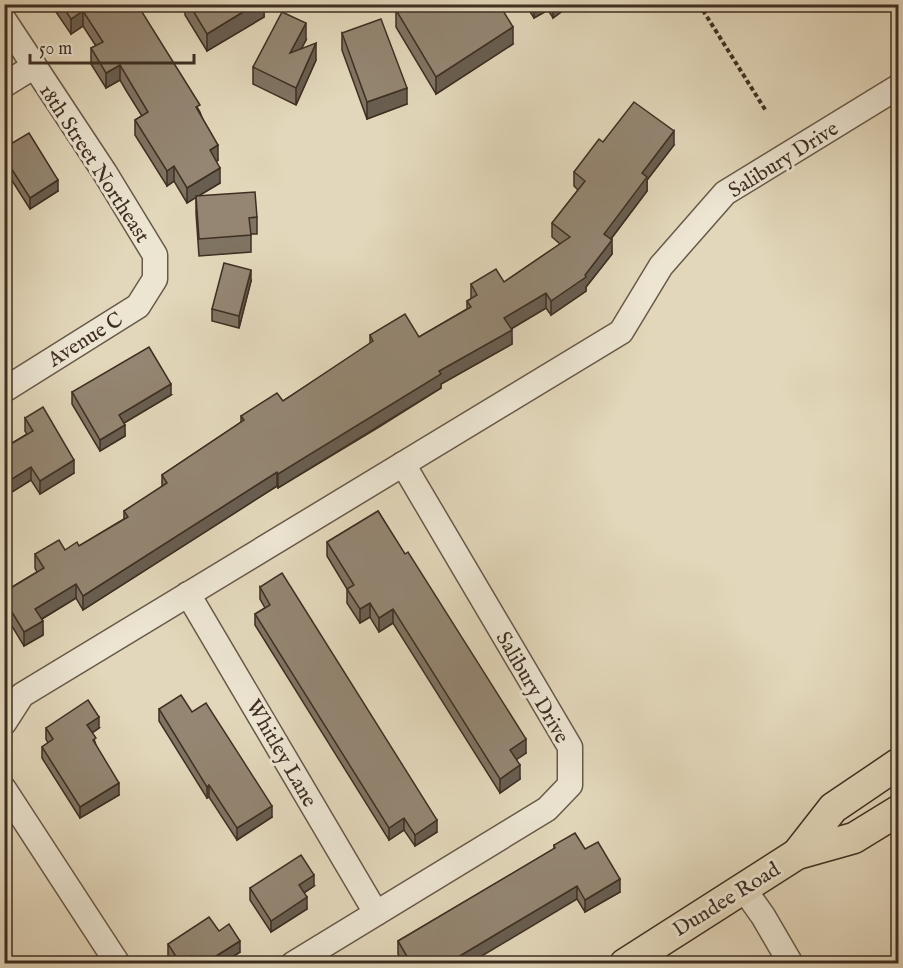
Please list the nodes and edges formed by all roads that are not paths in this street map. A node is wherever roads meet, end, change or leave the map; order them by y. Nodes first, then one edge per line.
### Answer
1 (4, 20) edge
2 (33, 67) junction
3 (4, 85) edge
4 (898, 87) edge
5 (155, 279) joint
6 (4, 390) edge
7 (403, 464) junction
8 (189, 594) junction
9 (4, 723) edge
10 (898, 764) edge
11 (4, 789) edge
12 (898, 811) edge
13 (797, 854) junction
14 (743, 888) junction
15 (376, 913) junction
16 (118, 963) edge
17 (293, 963) edge
18 (625, 963) edge
19 (791, 963) edge

1 - 2 street, 18th Street Northeast
2 - 3 street
2 - 5 street, 18th Street Northeast
4 - 7 street, Salibury Drive
5 - 6 street, Avenue C
7 - 8 street, Salibury Drive
7 - 15 street, Salibury Drive
8 - 9 street, Salibury Drive
8 - 15 street, Whitley Lane
10 - 13 main road, Dundee Road
11 - 16 street
12 - 13 main road, Dundee Road
13 - 14 main road, Dundee Road
14 - 18 main road, Dundee Road
14 - 19 street
15 - 17 street, Salibury Drive

